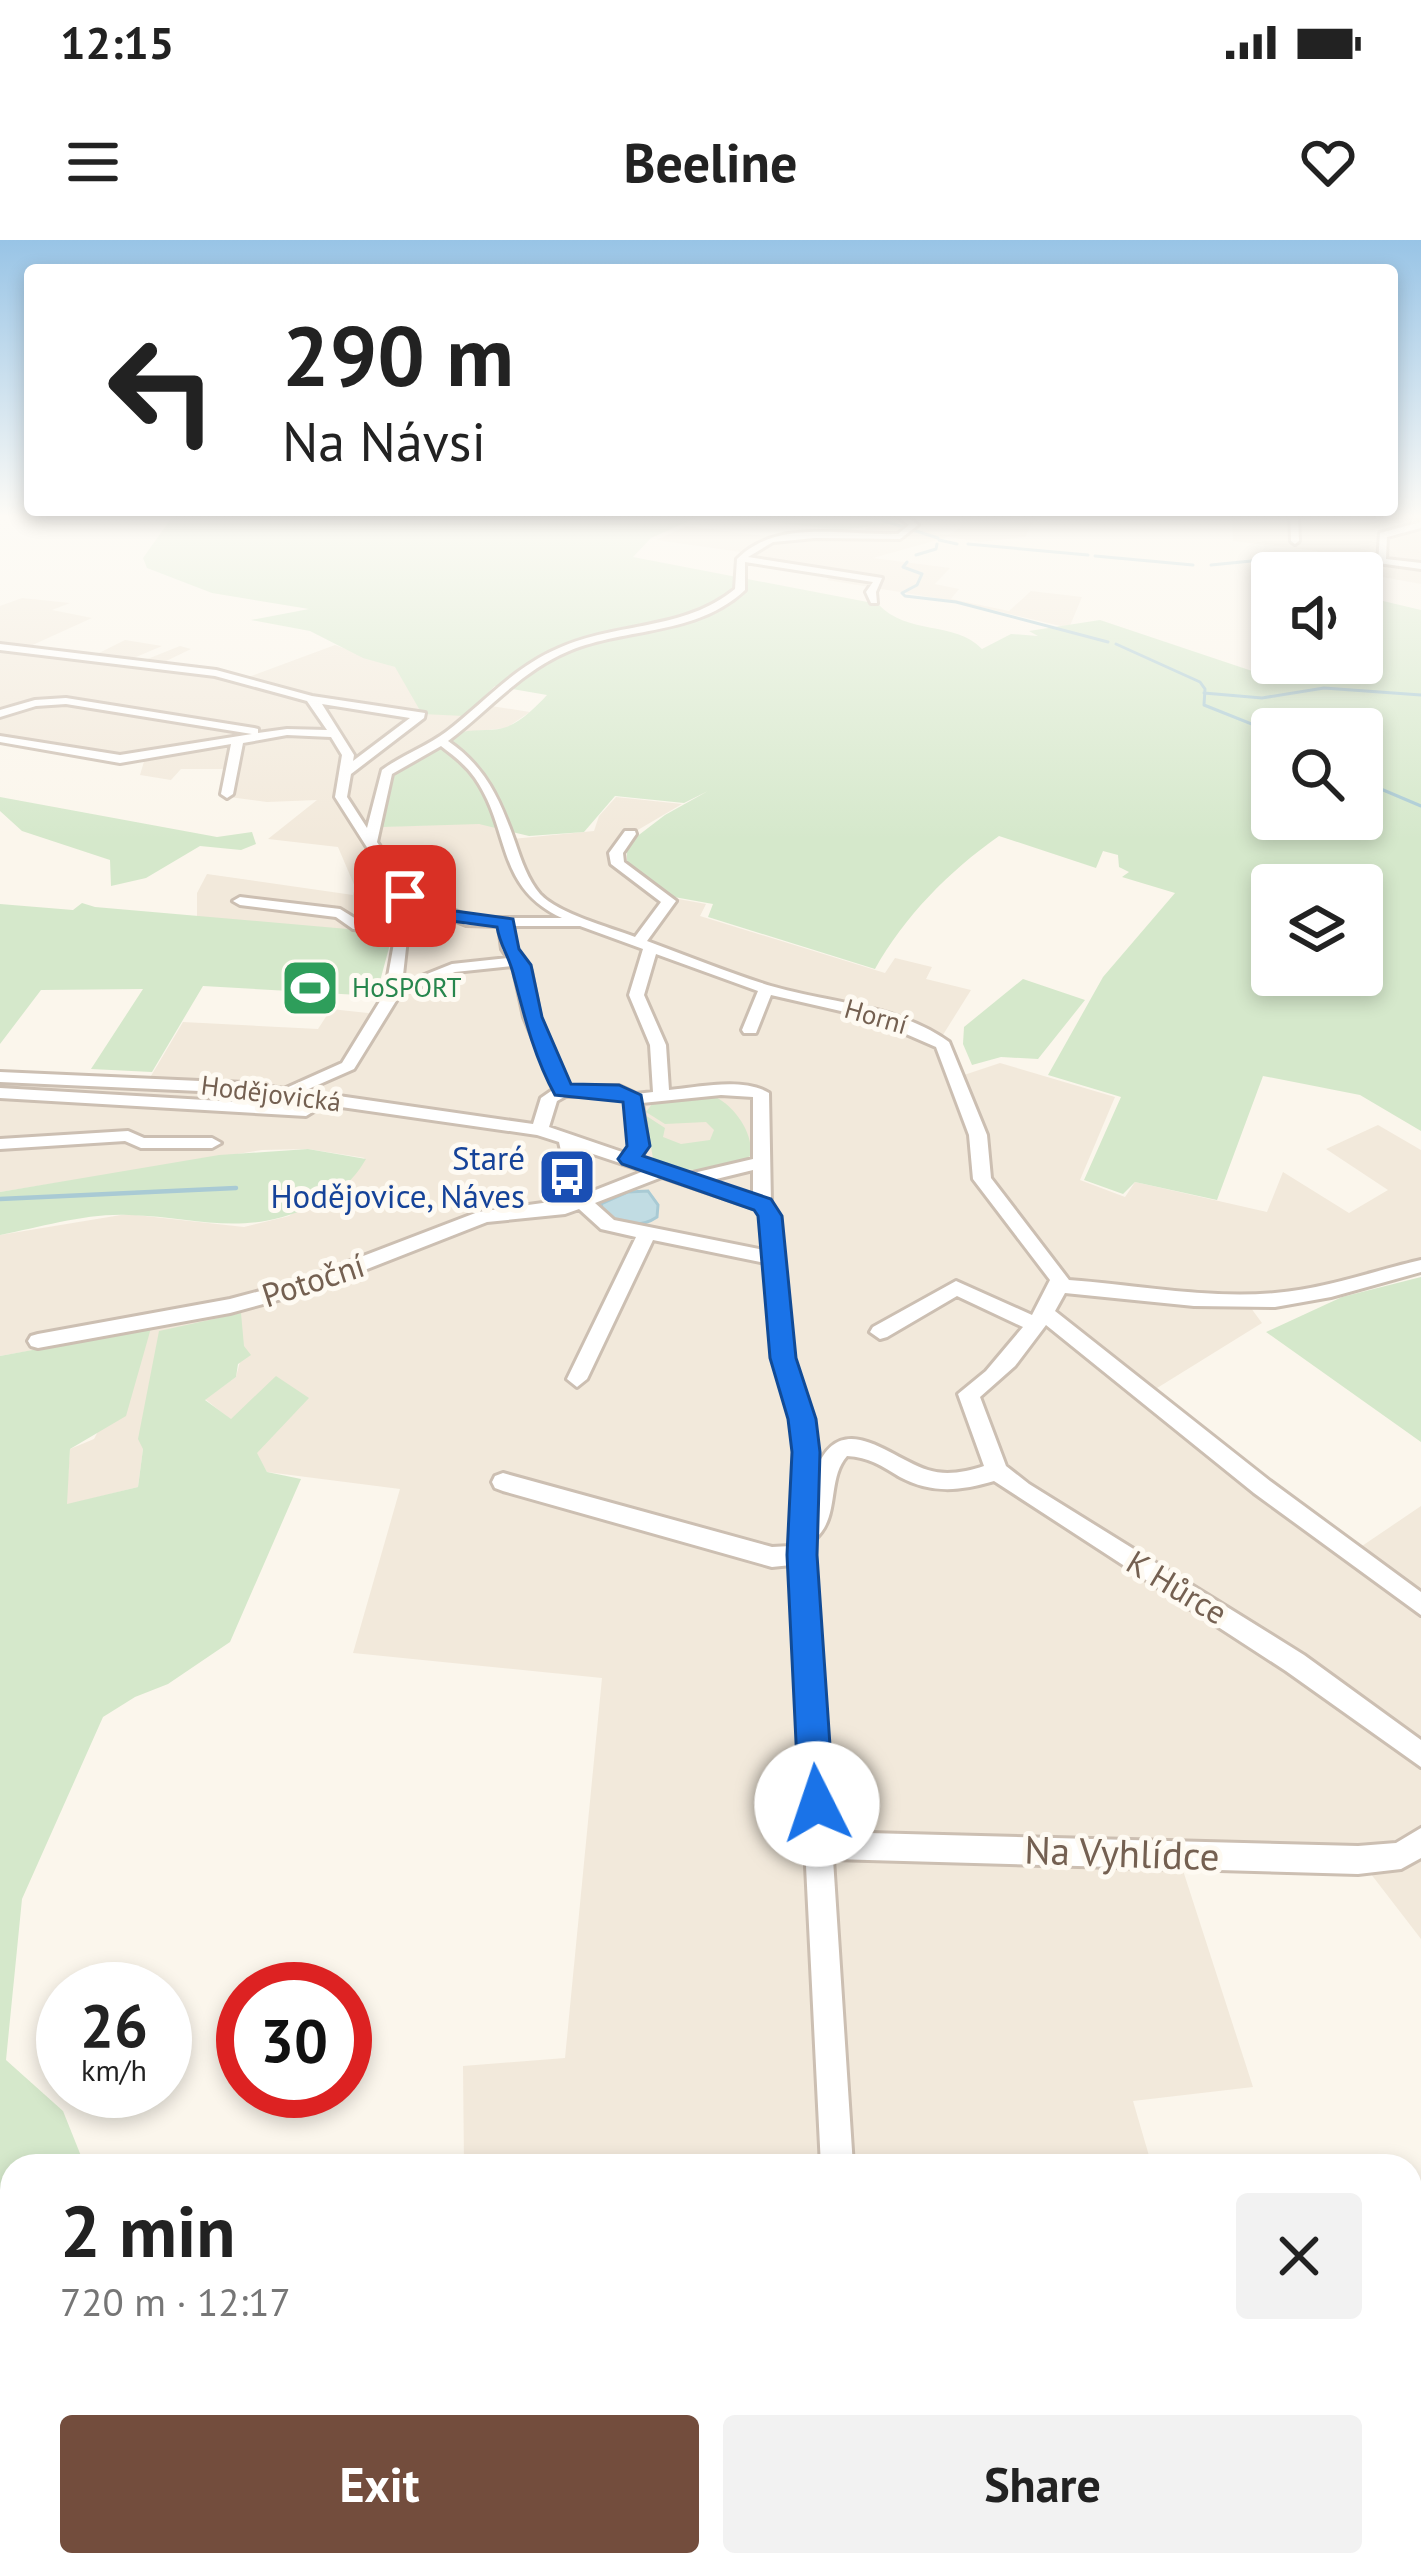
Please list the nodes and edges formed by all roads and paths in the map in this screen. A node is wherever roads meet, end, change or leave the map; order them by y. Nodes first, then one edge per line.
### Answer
1 (672, 622) edge
2 (0, 647) edge
3 (34, 651) junction
4 (0, 664) edge
5 (311, 699) junction
6 (2, 712) edge
7 (330, 729) junction
8 (265, 735) junction
9 (0, 739) edge
10 (238, 740) junction
11 (441, 741) junction
12 (344, 775) junction
13 (375, 775) junction
14 (227, 794) dead end
15 (630, 834) dead end
16 (370, 844) junction
17 (405, 896) junction
18 (240, 900) dead end
19 (582, 922) junction
20 (506, 923) junction
21 (402, 928) junction
22 (645, 945) junction
23 (518, 961) junction
24 (766, 989) junction
25 (392, 993) junction
26 (749, 1030) dead end
27 (347, 1066) junction
28 (0, 1077) edge
29 (57, 1079) junction
30 (152, 1091) junction
31 (562, 1091) junction
32 (0, 1094) edge
33 (661, 1094) junction
34 (41, 1095) junction
35 (633, 1099) junction
36 (293, 1104) junction
37 (387, 1110) junction
38 (540, 1130) junction
39 (128, 1136) junction
40 (567, 1139) junction
41 (212, 1143) dead end
42 (0, 1144) edge
43 (630, 1159) junction
44 (758, 1163) junction
45 (664, 1170) junction
46 (692, 1179) junction
47 (581, 1201) junction
48 (762, 1205) junction
49 (647, 1234) junction
50 (775, 1258) junction
51 (1421, 1266) edge
52 (1060, 1286) junction
53 (1038, 1317) junction
54 (880, 1332) dead end
55 (38, 1341) dead end
56 (577, 1379) dead end
57 (998, 1471) junction
58 (503, 1482) dead end
59 (804, 1544) junction
60 (1421, 1605) edge
61 (1421, 1756) edge
62 (1421, 1841) edge
63 (819, 1846) junction
64 (836, 2154) edge

1 - 11 street
2 - 3 street
3 - 4 street
3 - 5 street
5 - 7 street
5 - 12 street
6 - 8 street
7 - 8 street
7 - 12 street
8 - 10 street
9 - 10 street
10 - 14 street
11 - 13 street
11 - 19 street
12 - 13 street
12 - 16 street
13 - 16 street
15 - 22 street
16 - 17 street
17 - 20 street, Horní
17 - 21 street
18 - 21 street
19 - 20 street, Horní
19 - 22 street, Horní
20 - 23 street
21 - 25 street
22 - 24 street, Horní
22 - 33 street
23 - 25 street
23 - 31 street
24 - 26 street
24 - 52 street, Horní
25 - 27 street
27 - 36 street
27 - 37 street
28 - 29 street, Hodějovická
29 - 30 street, Hodějovická
29 - 34 street
30 - 34 street
30 - 36 street, Hodějovická
30 - 39 street
31 - 35 street
31 - 38 street
32 - 34 street
33 - 35 street
33 - 44 street
35 - 43 street
36 - 37 street, Hodějovická
37 - 38 street, Hodějovická
38 - 40 street, Hodějovická
39 - 41 street
39 - 42 street
40 - 43 street, Hodějovická
40 - 47 street
43 - 45 street, Hodějovická
44 - 46 street
44 - 48 street
45 - 46 street, Hodějovická
45 - 47 street, Potoční
46 - 48 street, Hodějovická
47 - 49 street
47 - 55 street, Potoční
48 - 50 street
49 - 50 street
49 - 56 street
50 - 59 street
51 - 52 street
52 - 53 street
53 - 54 street
53 - 57 street
53 - 60 street
57 - 59 street
57 - 61 street, K Hůrce
58 - 59 street
59 - 63 street
62 - 63 street, Na Vyhlídce
63 - 64 street

